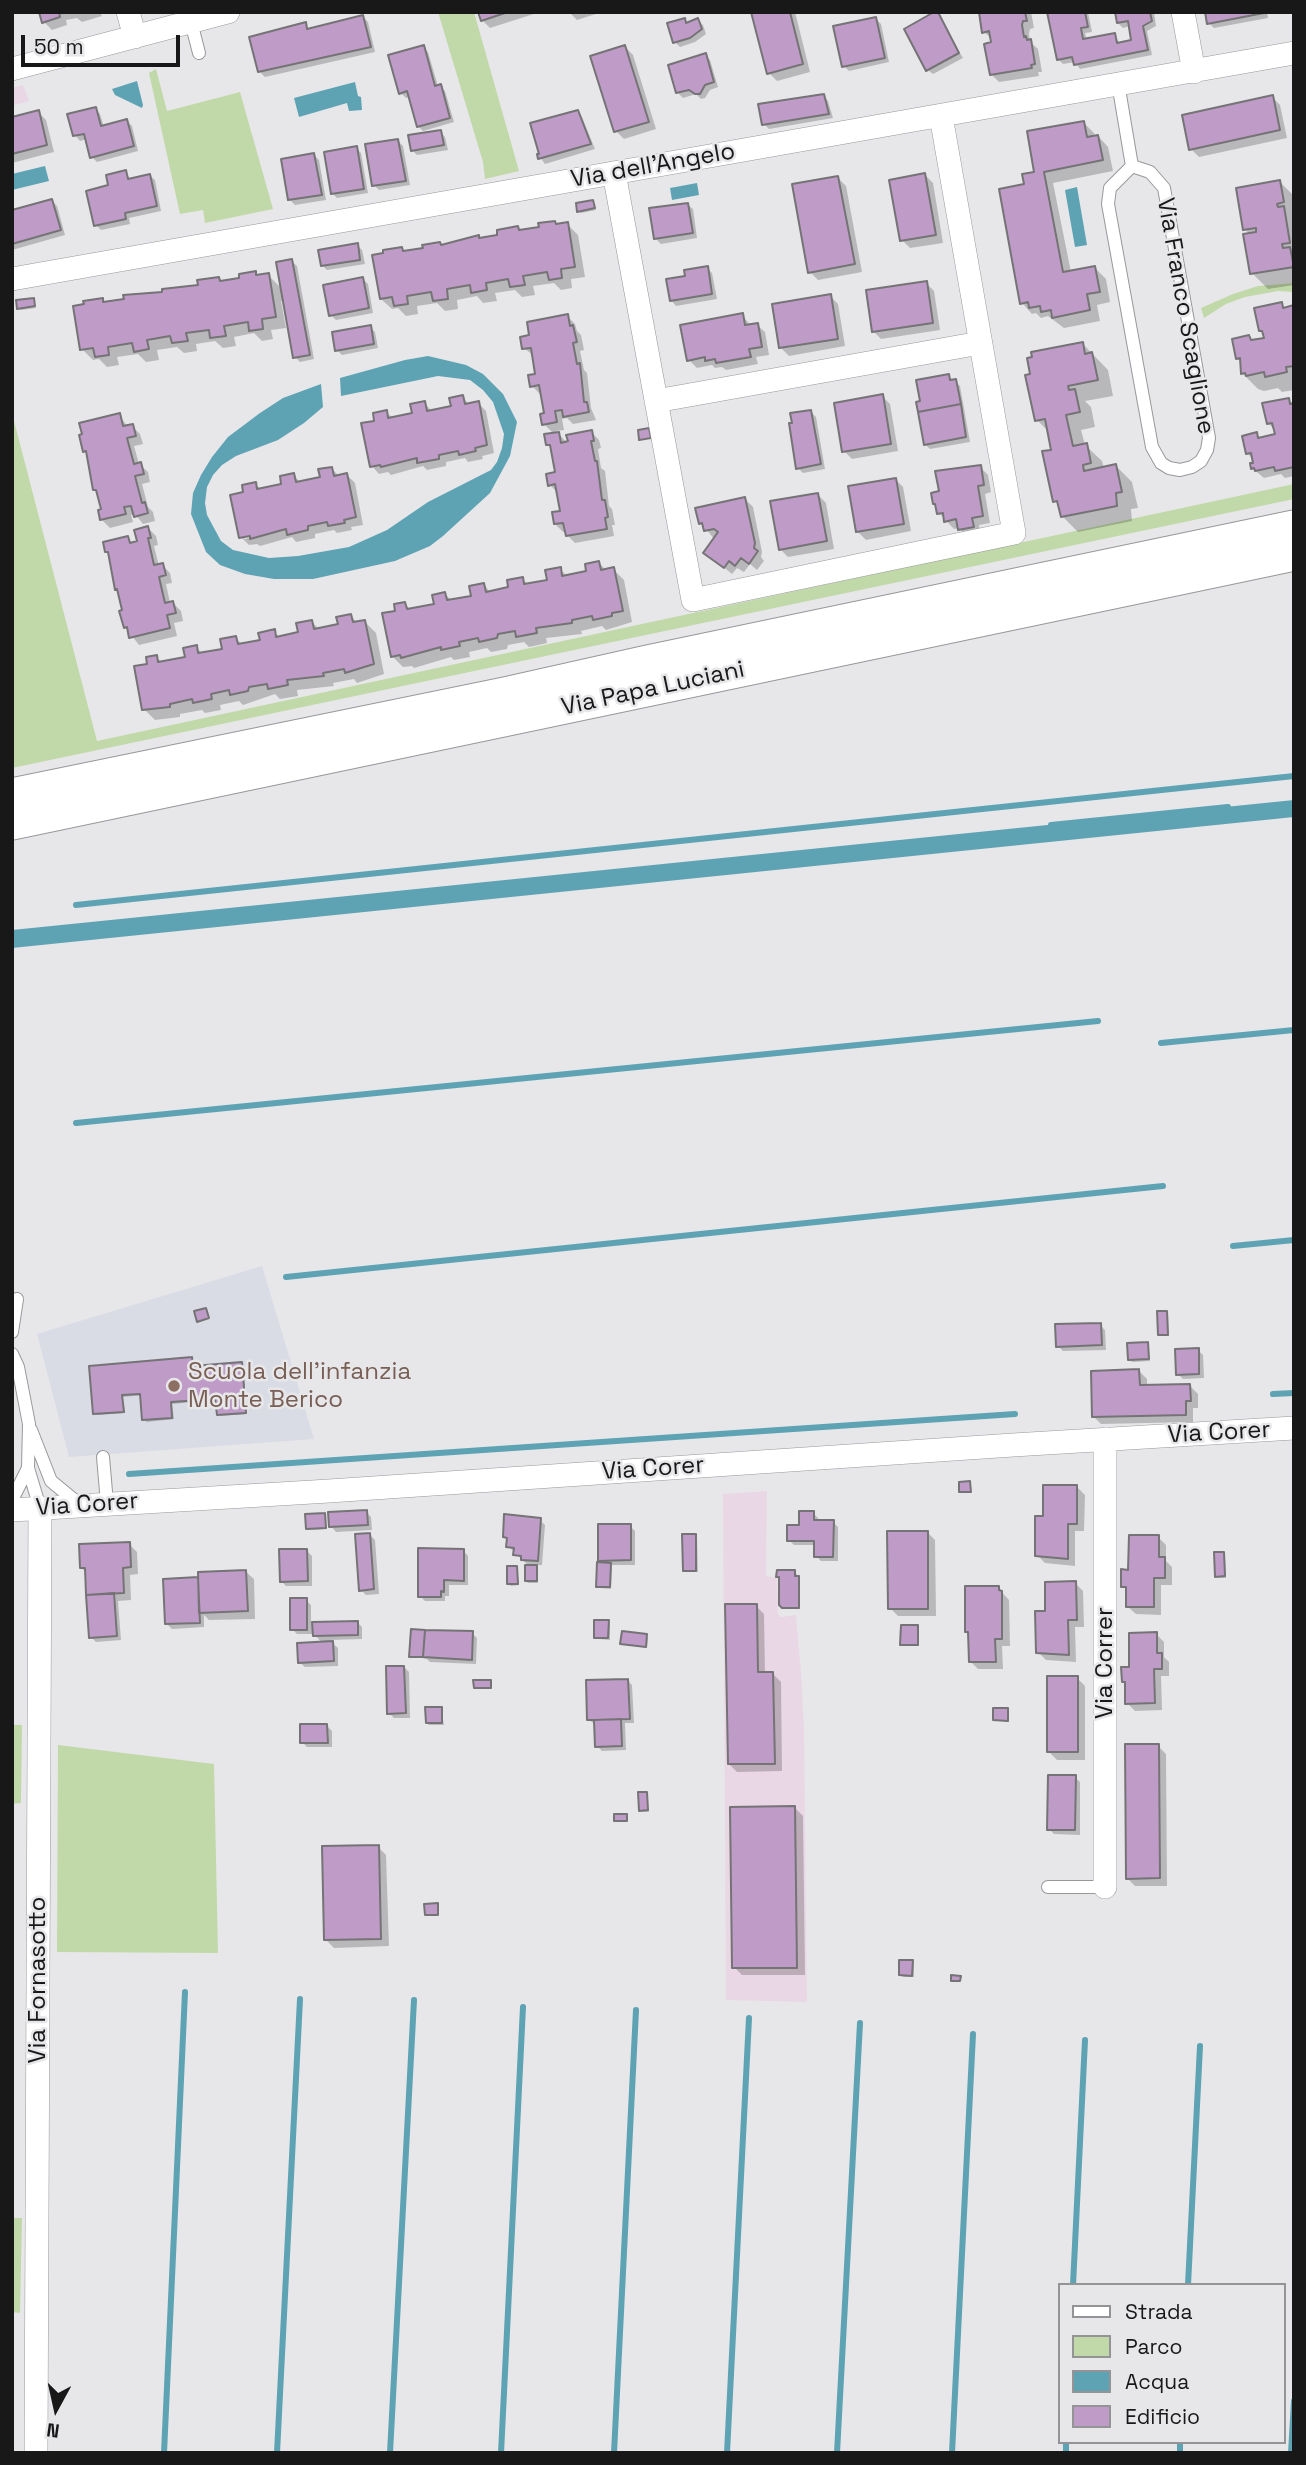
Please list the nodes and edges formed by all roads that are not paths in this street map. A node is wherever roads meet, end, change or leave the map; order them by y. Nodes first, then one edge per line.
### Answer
1 (128, 12) edge
2 (228, 12) edge
3 (1183, 12) edge
4 (191, 22) junction
5 (135, 37) junction
6 (199, 53) dead end
7 (1294, 53) edge
8 (12, 69) edge
9 (1194, 72) junction
10 (1118, 83) junction
11 (941, 116) junction
12 (1132, 166) junction
13 (614, 173) junction
14 (12, 279) edge
15 (980, 343) junction
16 (656, 401) junction
17 (1294, 527) edge
18 (1294, 554) edge
19 (12, 795) edge
20 (12, 823) edge
21 (17, 1299) dead end
22 (12, 1332) edge
23 (12, 1353) edge
24 (29, 1424) junction
25 (1294, 1429) edge
26 (1105, 1439) junction
27 (103, 1457) dead end
28 (28, 1468) junction
29 (51, 1481) junction
30 (12, 1500) edge
31 (107, 1503) junction
32 (79, 1504) junction
33 (40, 1508) junction
34 (12, 1510) edge
35 (1048, 1886) dead end
36 (1105, 1887) joint
37 (36, 2453) edge

1 - 5 street
2 - 4 street
3 - 9 street
4 - 5 street
4 - 6 lane
5 - 8 street
7 - 9 street, Via dell'Angelo
9 - 10 street, Via dell'Angelo
10 - 11 street, Via dell'Angelo
10 - 12 lane
11 - 13 street, Via dell'Angelo
11 - 15 street
12 - 12 lane, Via Franco Scaglione
13 - 14 street, Via dell'Angelo
13 - 16 street
15 - 16 street
15 - 16 street
17 - 19 main road, Via Papa Luciani
18 - 20 main road, Via Papa Luciani
21 - 22 lane
23 - 24 lane
24 - 28 lane
24 - 29 lane
25 - 26 street, Via Corer
26 - 31 street, Via Corer
26 - 36 street, Via Correr
27 - 31 lane
28 - 30 lane
28 - 33 lane
29 - 32 lane
29 - 33 lane
31 - 32 street, Via Corer
32 - 33 street, Via Corer
33 - 34 street, Via Corer
33 - 37 street, Via Fornasotto
35 - 36 lane

